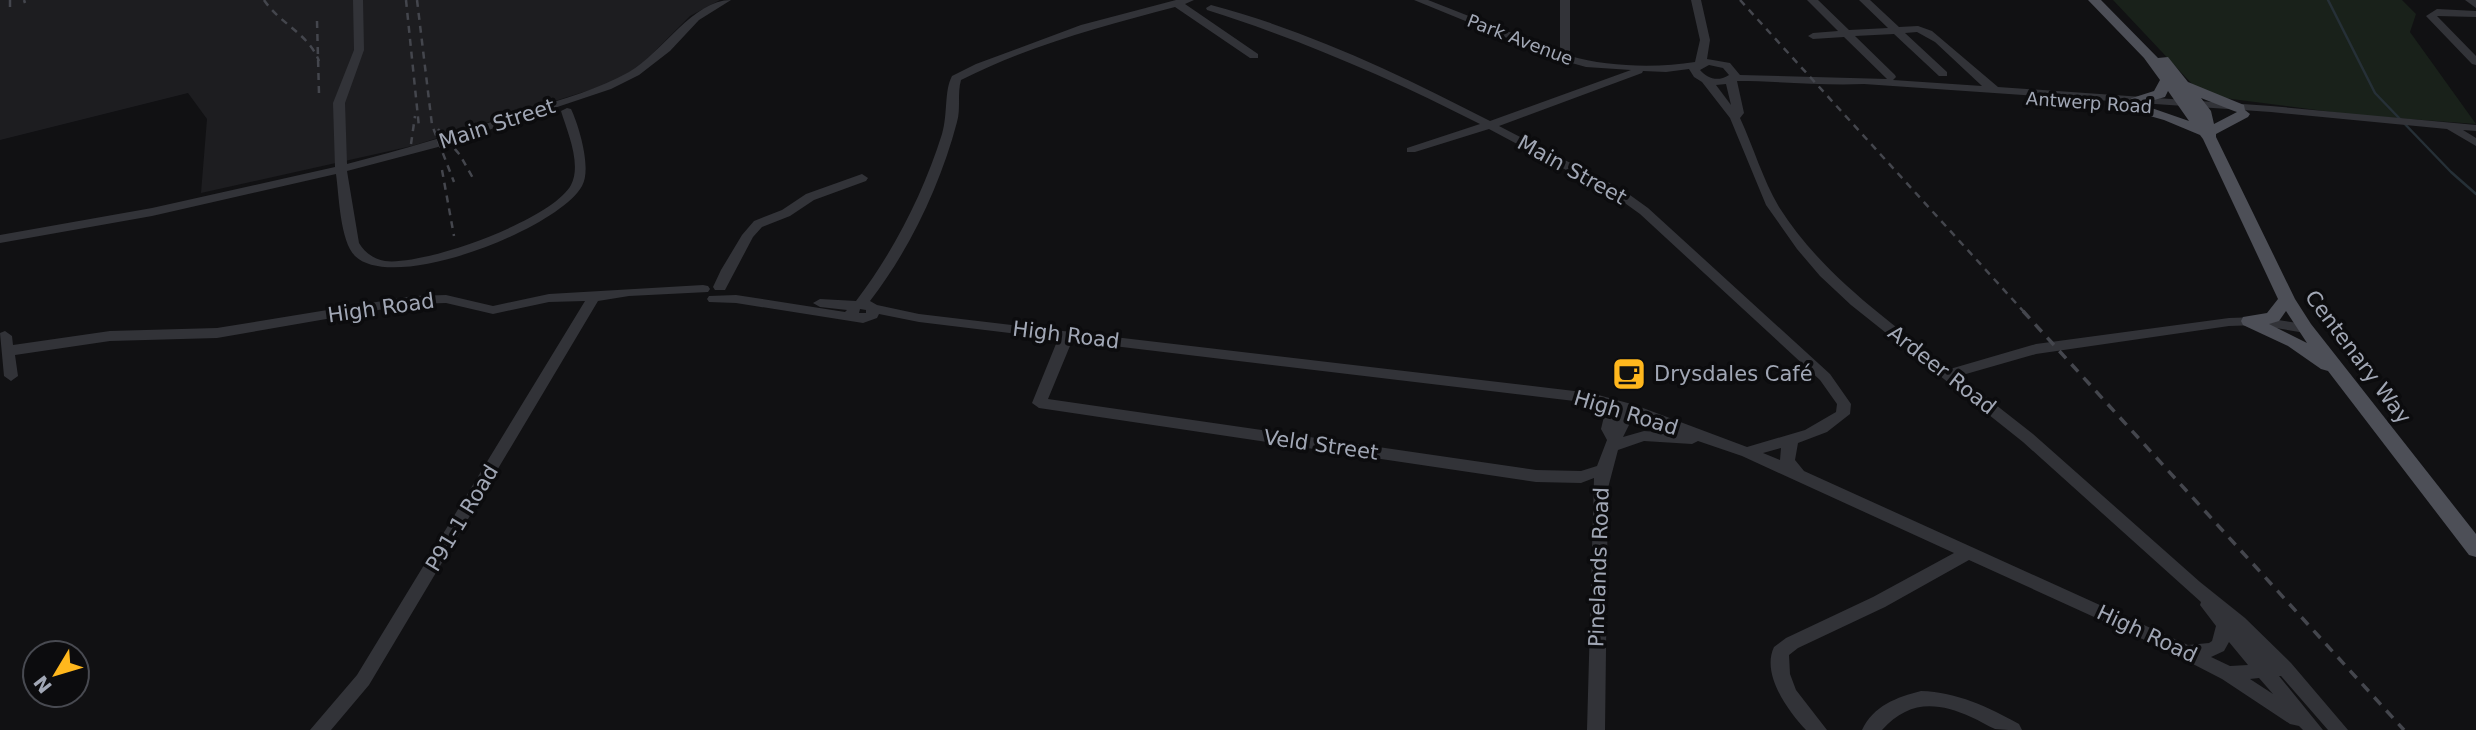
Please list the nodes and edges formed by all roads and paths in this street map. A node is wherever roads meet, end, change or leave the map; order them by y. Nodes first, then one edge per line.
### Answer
1 (358, 0) edge
2 (726, 0) edge
3 (1189, 0) edge
4 (1419, 0) edge
5 (1564, 0) edge
6 (1696, 0) edge
7 (1812, 0) edge
8 (1864, 0) edge
9 (2094, 0) edge
10 (2107, 0) edge
11 (2470, 0) edge
12 (1176, 3) junction
13 (2476, 5) edge
14 (1211, 8) dead end
15 (2476, 14) edge
16 (1896, 30) junction
17 (1847, 34) junction
18 (1705, 36) junction
19 (1813, 36) dead end
20 (1254, 56) dead end
21 (1565, 58) junction
22 (2476, 62) edge
23 (1586, 64) junction
24 (1698, 64) junction
25 (1647, 68) junction
26 (1666, 69) junction
27 (1730, 73) junction
28 (1943, 74) dead end
29 (1891, 76) dead end
30 (1973, 76) junction
31 (1704, 79) junction
32 (2174, 80) junction
33 (1842, 82) junction
34 (1602, 83) junction
35 (1972, 90) junction
36 (1998, 92) junction
37 (2133, 104) junction
38 (2193, 108) junction
39 (567, 111) dead end
40 (2241, 111) junction
41 (1735, 118) junction
42 (1490, 125) junction
43 (2448, 127) junction
44 (2476, 128) edge
45 (2208, 135) junction
46 (340, 142) junction
47 (2476, 143) edge
48 (1411, 150) dead end
49 (373, 162) junction
50 (299, 178) junction
51 (862, 178) dead end
52 (343, 180) junction
53 (241, 191) junction
54 (54, 231) junction
55 (0, 237) edge
56 (0, 249) edge
57 (712, 292) junction
58 (594, 297) junction
59 (2287, 299) junction
60 (864, 310) junction
61 (2253, 321) junction
62 (2305, 328) junction
63 (5, 335) dead end
64 (1067, 335) junction
65 (6, 351) junction
66 (1949, 374) junction
67 (2341, 375) junction
68 (11, 376) dead end
69 (1622, 407) junction
70 (1794, 438) junction
71 (1711, 441) junction
72 (1613, 443) junction
73 (1747, 452) junction
74 (1602, 470) junction
75 (1800, 476) junction
76 (2476, 549) edge
77 (1969, 552) junction
78 (2194, 587) junction
79 (2224, 626) junction
80 (2187, 652) junction
81 (2285, 668) junction
82 (2264, 671) junction
83 (2228, 674) junction
84 (319, 730) edge
85 (1596, 730) edge
86 (1818, 730) edge
87 (1871, 730) edge
88 (2013, 730) edge
89 (2307, 730) edge
90 (2314, 730) edge
91 (2339, 730) edge

1 - 46 street
2 - 49 street, Main Street
3 - 12 street
4 - 21 street, Park Avenue
5 - 21 street
6 - 18 street, Ardeer Road
7 - 17 street
8 - 16 street
9 - 32 main road, Centenary Way
10 - 32 main road, Centenary Way
11 - 13 street
12 - 20 street
12 - 60 street
14 - 42 street, Main Street
15 - 22 street
16 - 17 street
16 - 28 street
16 - 30 street
17 - 19 street
17 - 29 street
18 - 24 street, Ardeer Road
18 - 27 street, Ardeer Road
21 - 23 street, Park Avenue
23 - 25 street, Park Avenue
23 - 34 street
24 - 26 street, Park Avenue
24 - 27 street, Park Avenue
24 - 31 street, Ardeer Road
25 - 26 street, Park Avenue
25 - 34 street
26 - 31 street, Park Avenue
27 - 31 street, Park Avenue
27 - 33 street, Antwerp Road
27 - 41 street, Ardeer Road
30 - 35 street
30 - 36 street
31 - 41 street, Ardeer Road
32 - 37 main road
32 - 38 main road, Centenary Way
32 - 40 main road
33 - 35 street, Antwerp Road
33 - 37 street, Antwerp Road
34 - 42 street
35 - 36 street, Antwerp Road
36 - 37 street, Antwerp Road
37 - 38 street, Antwerp Road
37 - 45 main road
38 - 40 street, Antwerp Road
38 - 45 main road, Centenary Way
39 - 52 street
40 - 43 street, Antwerp Road
40 - 45 main road
41 - 66 street, Ardeer Road
42 - 48 street
42 - 70 street, Main Street
43 - 44 street
43 - 47 street
45 - 59 main road, Centenary Way
46 - 49 street
46 - 52 street
49 - 52 street
50 - 52 street
50 - 52 street
50 - 53 street
51 - 57 street
53 - 54 street
53 - 55 street
54 - 55 street
54 - 56 street
57 - 58 street, High Road
57 - 60 street, High Road
58 - 65 street, High Road
58 - 84 street, P91-1 Road
59 - 61 main road
59 - 62 main road, Centenary Way
60 - 64 street, High Road
61 - 62 street
61 - 66 street
61 - 67 main road
62 - 67 main road, Centenary Way
63 - 65 street
64 - 69 street, High Road
64 - 74 street, Veld Street
65 - 68 street
66 - 78 street, Ardeer Road
67 - 76 main road, Centenary Way
69 - 71 street, High Road
69 - 72 street, Pinelands Road
70 - 73 street
70 - 75 street
71 - 72 street
71 - 73 street, High Road
72 - 74 street, Pinelands Road
73 - 75 street, High Road
74 - 85 street, Pinelands Road
75 - 77 street, High Road
77 - 80 street, High Road
77 - 86 street
78 - 79 street, Ardeer Road
78 - 81 street, Ardeer Road
79 - 80 street
79 - 82 street, Ardeer Road
80 - 83 street, High Road
81 - 82 street
81 - 91 street, Ardeer Road
82 - 83 street
82 - 90 street, Ardeer Road
83 - 89 street, High Road
87 - 88 street

